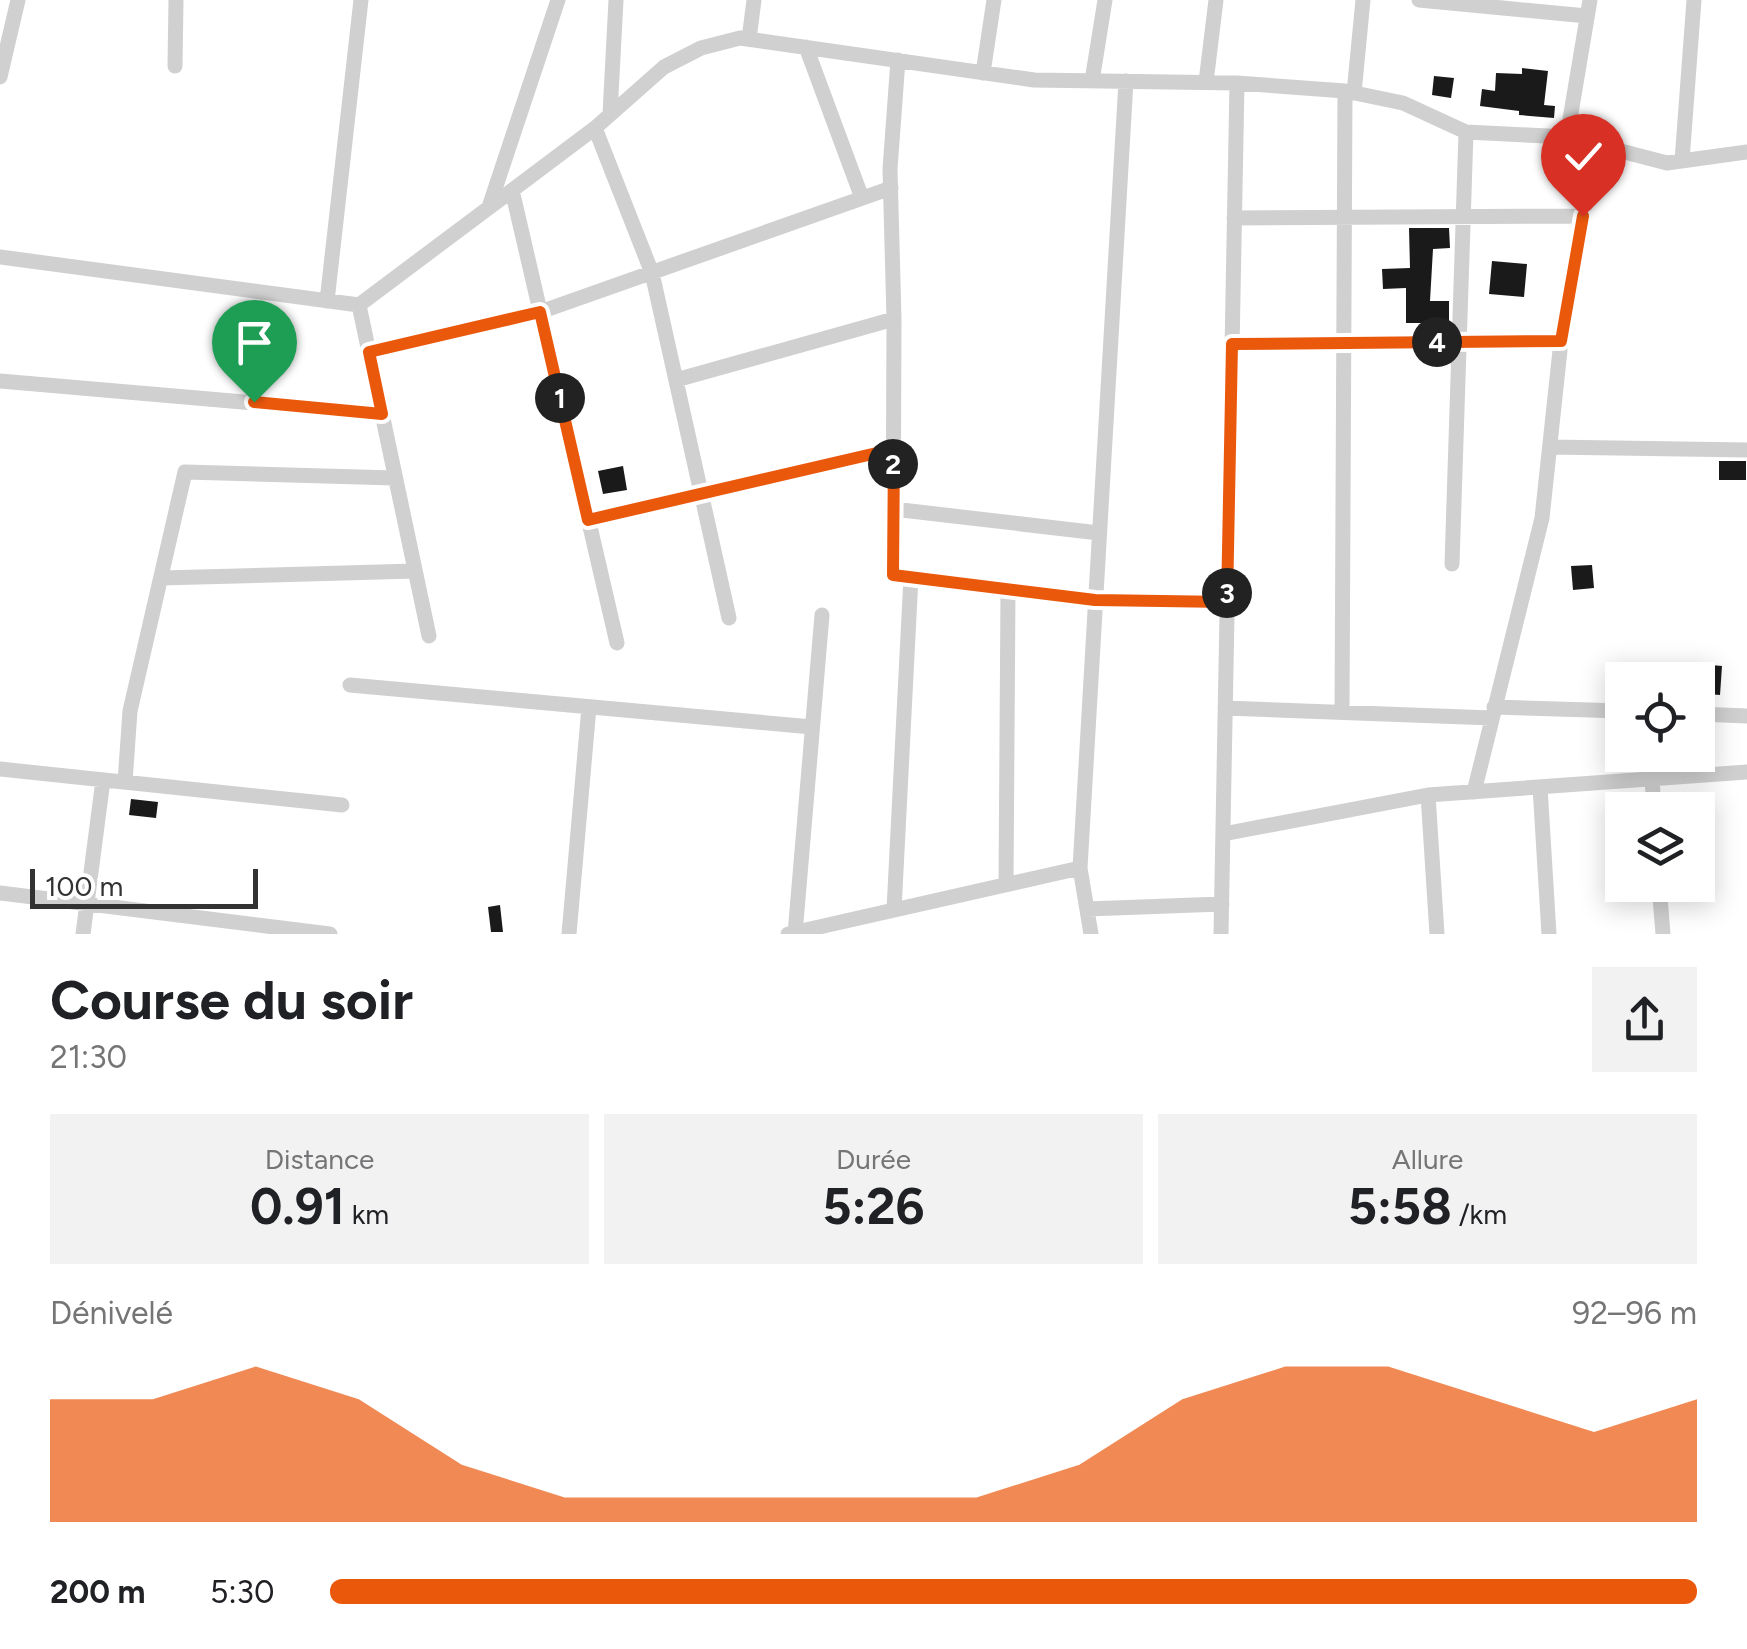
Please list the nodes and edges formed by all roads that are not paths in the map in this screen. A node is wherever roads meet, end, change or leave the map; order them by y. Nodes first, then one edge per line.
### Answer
1 (18, 0) edge
2 (176, 0) edge
3 (360, 0) edge
4 (558, 0) edge
5 (616, 0) edge
6 (754, 0) edge
7 (994, 0) edge
8 (1105, 0) edge
9 (1216, 0) edge
10 (1362, 0) edge
11 (1419, 0) edge
12 (1694, 0) edge
13 (1589, 8) edge
14 (749, 39) junction
15 (806, 47) junction
16 (898, 60) junction
17 (175, 66) dead end
18 (1, 67) edge
19 (983, 72) junction
20 (1092, 81) junction
21 (1126, 81) junction
22 (1206, 82) junction
23 (1236, 83) junction
24 (1350, 92) junction
25 (610, 114) junction
26 (594, 128) junction
27 (1466, 132) junction
28 (1567, 137) junction
29 (1595, 144) junction
30 (1747, 152) edge
31 (1682, 161) junction
32 (890, 188) junction
33 (512, 190) junction
34 (862, 198) junction
35 (489, 208) junction
36 (1583, 216) junction
37 (1344, 217) junction
38 (1464, 217) junction
39 (1234, 218) junction
40 (0, 257) edge
41 (652, 273) junction
42 (327, 301) junction
43 (359, 306) junction
44 (540, 312) junction
45 (894, 319) junction
46 (1561, 341) junction
47 (1459, 342) junction
48 (1344, 343) junction
49 (1232, 344) junction
50 (369, 352) junction
51 (0, 380) edge
52 (676, 380) junction
53 (382, 414) junction
54 (1550, 446) junction
55 (894, 449) junction
56 (1747, 450) edge
57 (396, 478) junction
58 (701, 494) junction
59 (893, 509) junction
60 (588, 520) junction
61 (1099, 533) junction
62 (1452, 564) dead end
63 (415, 572) junction
64 (911, 577) junction
65 (161, 578) junction
66 (1008, 589) junction
67 (1095, 600) junction
68 (1227, 602) junction
69 (822, 615) dead end
70 (729, 618) dead end
71 (429, 636) dead end
72 (617, 643) dead end
73 (350, 685) dead end
74 (589, 707) junction
75 (1225, 708) junction
76 (1342, 712) junction
77 (1493, 712) junction
78 (1605, 712) edge
79 (1715, 715) edge
80 (1747, 716) edge
81 (812, 727) junction
82 (0, 769) edge
83 (1747, 772) edge
84 (1652, 779) junction
85 (103, 780) junction
86 (125, 782) junction
87 (1540, 787) junction
88 (1474, 792) junction
89 (1653, 792) edge
90 (1428, 795) junction
91 (342, 805) dead end
92 (1223, 834) junction
93 (1080, 868) junction
94 (1006, 884) junction
95 (0, 893) edge
96 (1661, 902) edge
97 (87, 904) junction
98 (1222, 904) junction
99 (1087, 909) junction
100 (894, 910) junction
101 (792, 933) edge
102 (83, 934) edge
103 (330, 934) edge
104 (569, 934) edge
105 (1091, 934) edge
106 (1221, 934) edge
107 (1437, 934) edge
108 (1549, 934) edge
109 (1663, 934) edge

1 - 18 street
2 - 17 street
3 - 42 street
4 - 35 street
5 - 25 street
6 - 14 street
7 - 19 street
8 - 20 street
9 - 22 street
10 - 24 street
11 - 13 street
12 - 31 street
13 - 28 street
14 - 15 street
14 - 25 street
15 - 16 street
15 - 34 street
16 - 19 street
16 - 32 street
19 - 20 street
20 - 21 street
21 - 22 street
21 - 61 street
22 - 23 street
23 - 24 street
23 - 39 street
24 - 27 street
24 - 37 street
25 - 26 street
26 - 33 street
26 - 41 street
27 - 28 street
27 - 38 street
28 - 29 street
29 - 31 street
29 - 36 street
30 - 31 street
32 - 34 street
32 - 45 street
33 - 35 street
33 - 44 street
34 - 41 street
35 - 43 street
36 - 38 street
36 - 46 street
37 - 38 street
37 - 39 street
37 - 48 street
38 - 47 street
39 - 49 street
40 - 42 street
41 - 44 street
41 - 52 street
42 - 43 street
43 - 50 street
44 - 50 street
44 - 60 street
45 - 52 street
45 - 55 street
46 - 47 street
46 - 54 street
47 - 48 street
47 - 62 street
48 - 49 street
48 - 76 street
49 - 68 street
50 - 53 street
51 - 53 street
52 - 58 street
53 - 57 street
54 - 56 street
54 - 77 street
55 - 58 street
55 - 59 street
57 - 63 street
57 - 65 street
58 - 60 street
58 - 70 street
59 - 61 street
59 - 64 street
60 - 72 street
61 - 67 street
63 - 65 street
63 - 71 street
64 - 66 street
64 - 100 street
65 - 86 street
66 - 67 street
66 - 94 street
67 - 68 street
67 - 93 street
68 - 75 street
69 - 81 street
73 - 74 street
74 - 81 street
74 - 104 street
75 - 76 street
75 - 92 street
76 - 77 street
77 - 78 street
77 - 88 street
79 - 80 street
81 - 101 street
82 - 85 street
83 - 84 street
84 - 87 street
84 - 89 street
85 - 86 street
85 - 97 street
86 - 91 street
87 - 88 street
87 - 108 street
88 - 90 street
90 - 92 street
90 - 107 street
92 - 98 street
93 - 94 street
93 - 99 street
94 - 100 street
95 - 97 street
96 - 109 street
97 - 102 street
97 - 103 street
98 - 99 street
98 - 106 street
99 - 105 street
100 - 101 street

